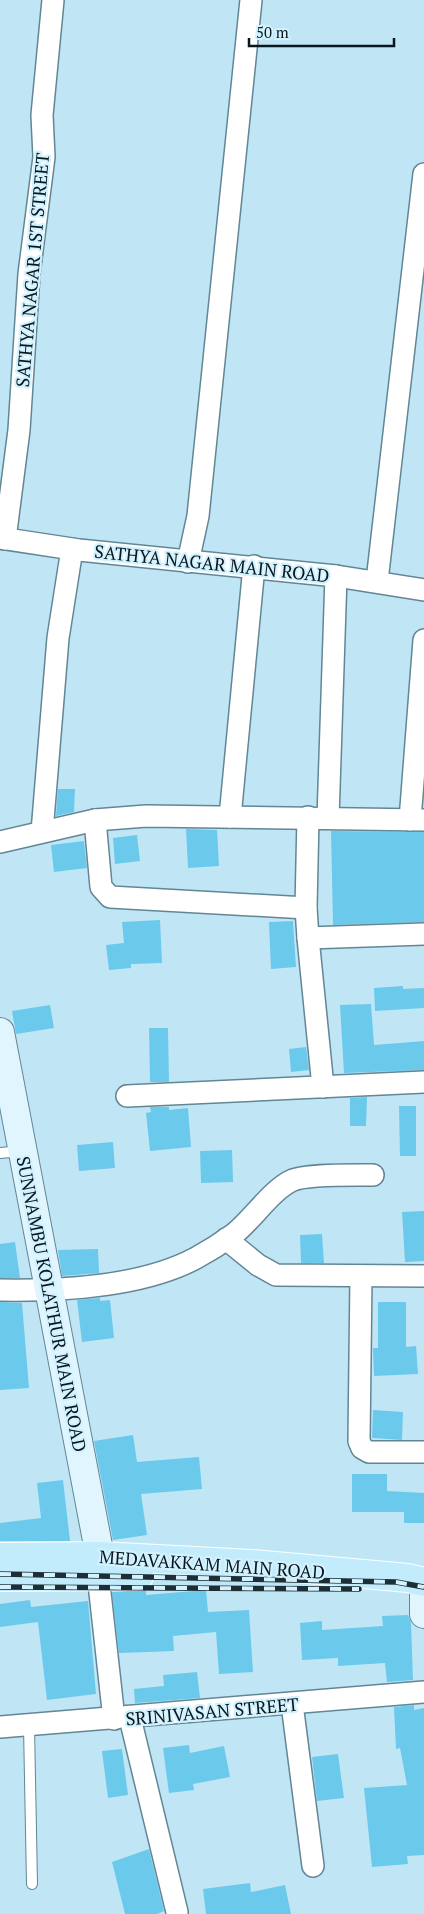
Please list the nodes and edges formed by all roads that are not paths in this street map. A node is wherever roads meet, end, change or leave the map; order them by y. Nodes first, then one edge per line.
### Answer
1 (52, 0) edge
2 (251, 0) edge
3 (424, 174) edge
4 (2, 538) edge
5 (72, 549) junction
6 (188, 562) junction
7 (254, 566) junction
8 (336, 576) junction
9 (377, 582) junction
10 (424, 590) edge
11 (424, 640) edge
12 (230, 817) junction
13 (318, 818) junction
14 (95, 820) junction
15 (417, 820) edge
16 (42, 832) junction
17 (0, 842) edge
18 (306, 908) junction
19 (424, 934) edge
20 (308, 938) junction
21 (0, 1032) edge
22 (424, 1082) edge
23 (324, 1087) junction
24 (128, 1096) dead end
25 (11, 1152) edge
26 (373, 1175) dead end
27 (226, 1239) junction
28 (361, 1276) junction
29 (424, 1276) edge
30 (0, 1290) edge
31 (50, 1291) junction
32 (424, 1452) edge
33 (0, 1557) edge
34 (99, 1566) junction
35 (0, 1577) edge
36 (424, 1596) edge
37 (424, 1692) edge
38 (292, 1704) junction
39 (122, 1719) junction
40 (29, 1726) junction
41 (0, 1727) edge
42 (313, 1866) dead end
43 (32, 1884) dead end
44 (177, 1912) dead end

1 - 4 street, SATHYA NAGAR 1ST STREET
2 - 6 street
3 - 9 street
4 - 5 street, SATHYA NAGAR MAIN ROAD
5 - 6 street, SATHYA NAGAR MAIN ROAD
5 - 16 street
6 - 7 street, SATHYA NAGAR MAIN ROAD
7 - 8 street, SATHYA NAGAR MAIN ROAD
7 - 12 street
8 - 9 street, SATHYA NAGAR MAIN ROAD
8 - 13 street
9 - 10 street, SATHYA NAGAR MAIN ROAD
11 - 15 street
12 - 13 street
12 - 14 street
13 - 15 street
13 - 18 street
14 - 16 street
14 - 18 street
16 - 17 street
18 - 20 street
19 - 20 street
20 - 23 street
21 - 25 street, SUNNAMBU KOLATHUR MAIN ROAD
22 - 23 street
23 - 24 street
25 - 31 street, SUNNAMBU KOLATHUR MAIN ROAD
26 - 27 street
27 - 28 street
27 - 31 street
28 - 29 street
28 - 32 street
30 - 31 street
31 - 34 street, SUNNAMBU KOLATHUR MAIN ROAD
33 - 34 main road, MEDAVAKKAM MAIN ROAD
34 - 35 main road
34 - 36 main road, MEDAVAKKAM MAIN ROAD
34 - 39 street
37 - 38 street, SRINIVASAN STREET
38 - 39 street, SRINIVASAN STREET
38 - 42 street
39 - 40 street, SRINIVASAN STREET
39 - 44 street
40 - 41 street, SRINIVASAN STREET
40 - 43 lane

